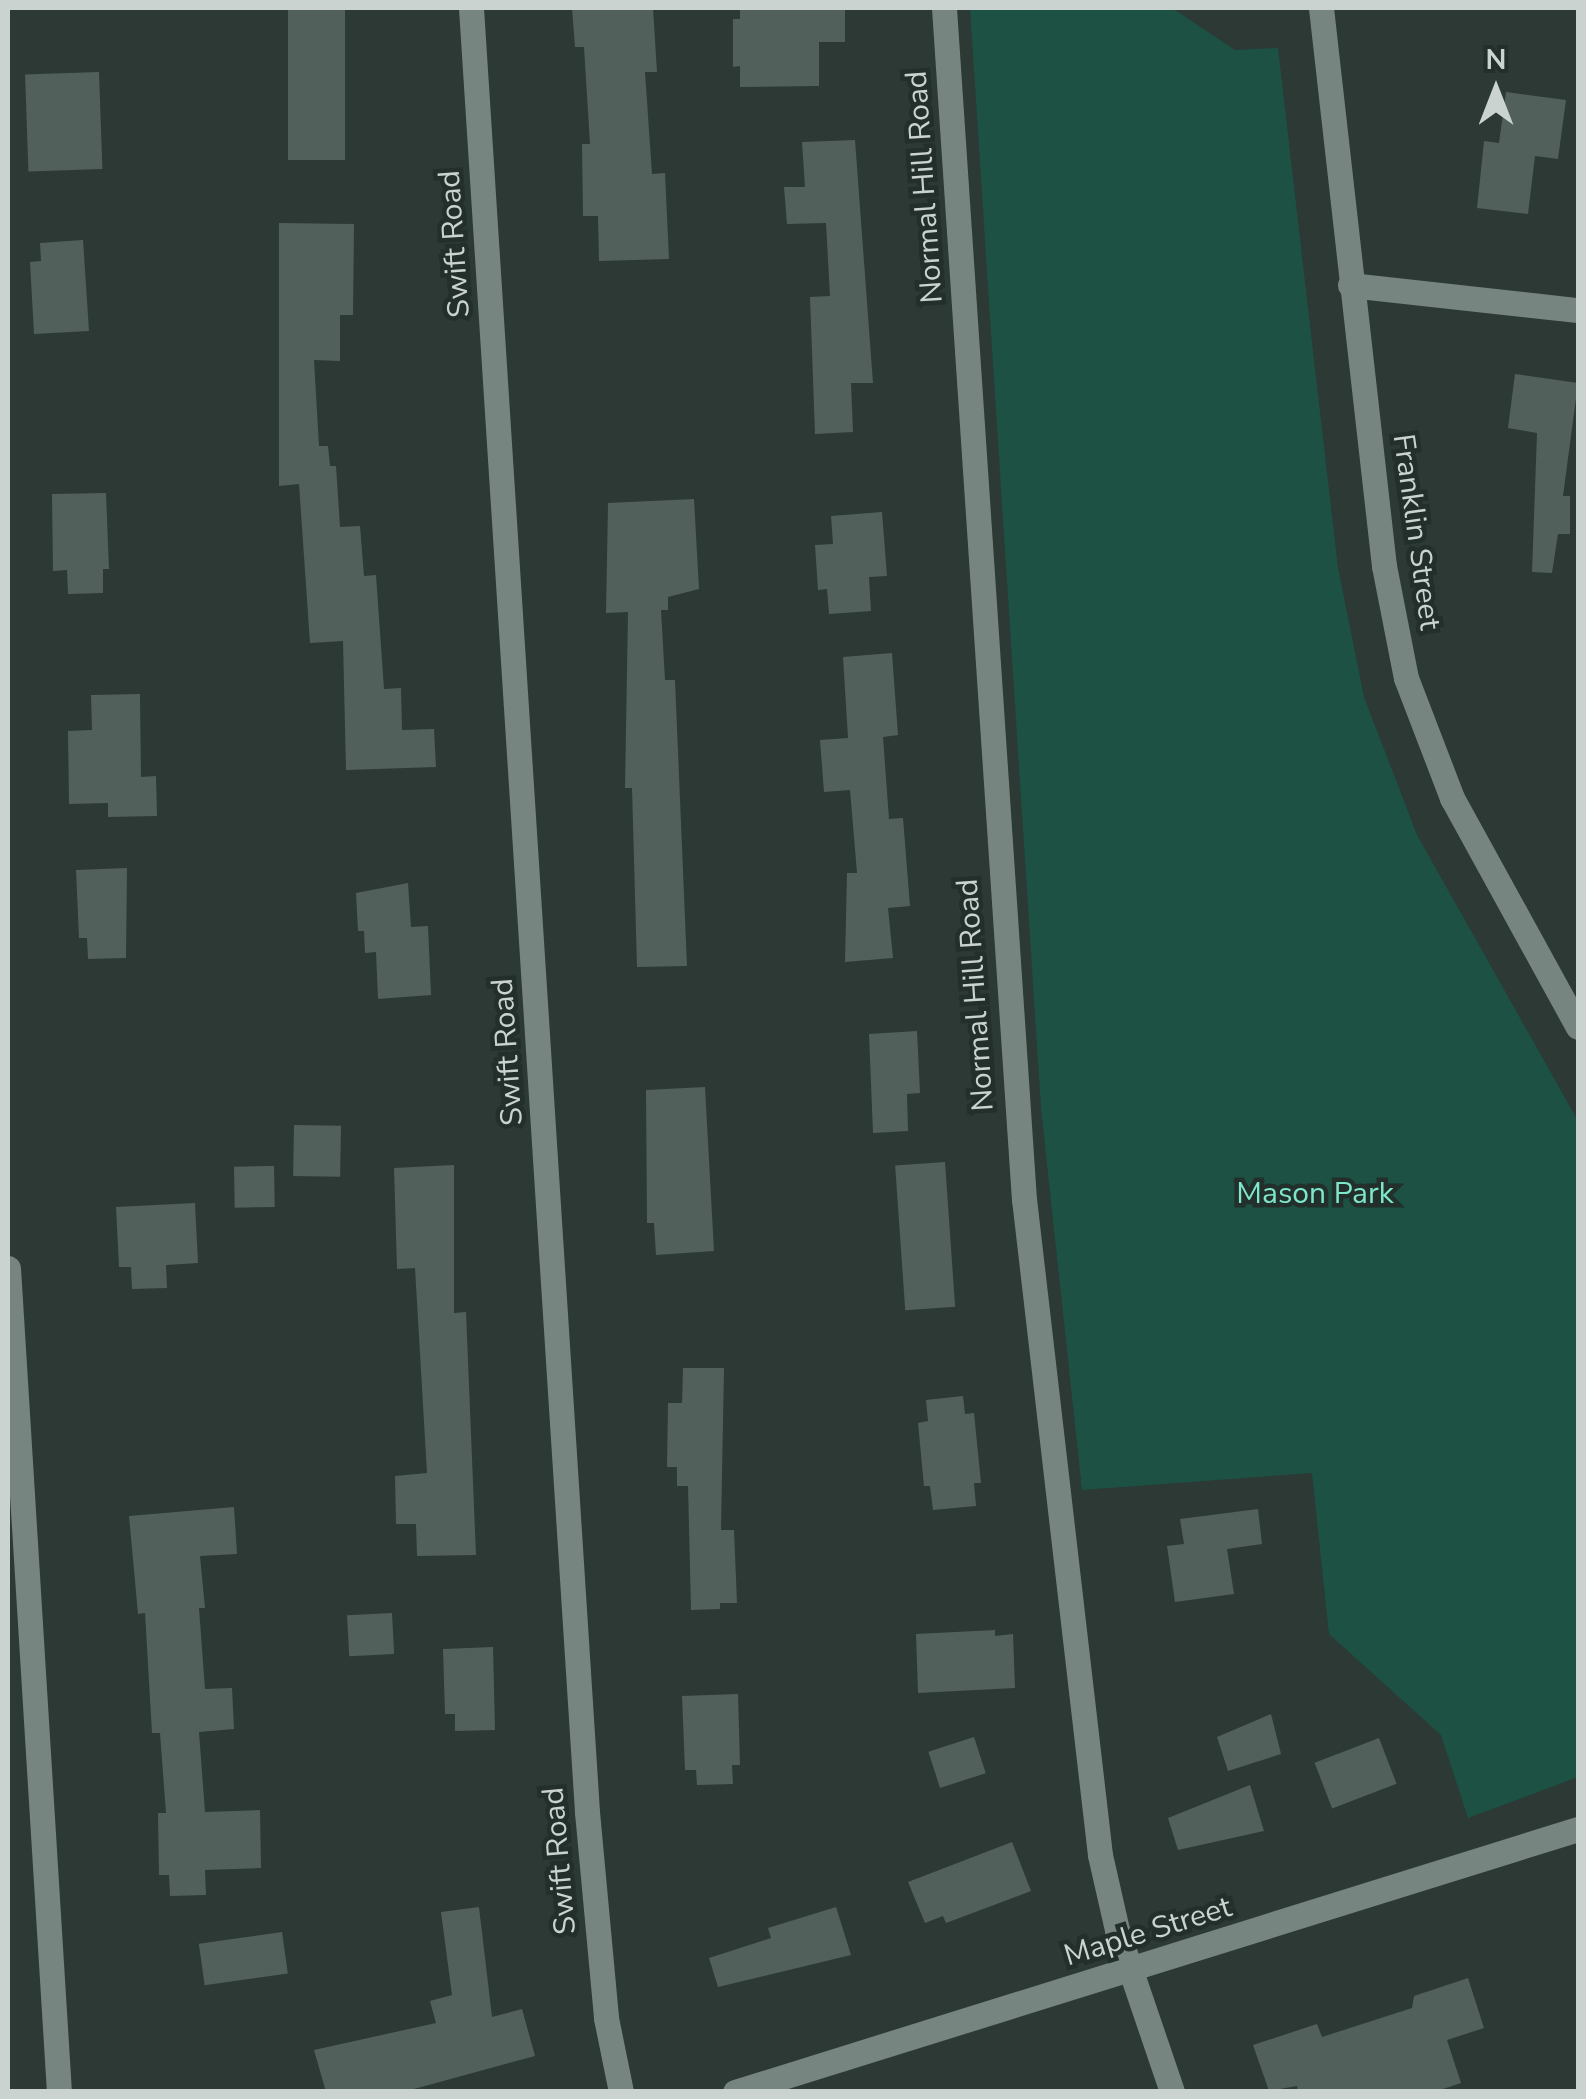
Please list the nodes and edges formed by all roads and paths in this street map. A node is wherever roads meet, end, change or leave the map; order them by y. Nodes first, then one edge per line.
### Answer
1 (471, 8) edge
2 (944, 8) edge
3 (1321, 8) edge
4 (1350, 285) junction
5 (1578, 310) edge
6 (1578, 1027) edge
7 (8, 1268) edge
8 (1578, 1829) edge
9 (1132, 1971) junction
10 (59, 2092) edge
11 (621, 2092) edge
12 (735, 2092) edge
13 (1172, 2092) edge

1 - 11 street, Swift Road
2 - 9 street, Normal Hill Road
3 - 4 street, Franklin Street
4 - 5 street
4 - 6 street, Franklin Street
7 - 10 street
8 - 9 street, Maple Street
9 - 12 street, Maple Street
9 - 13 street, Normal Hill Road

